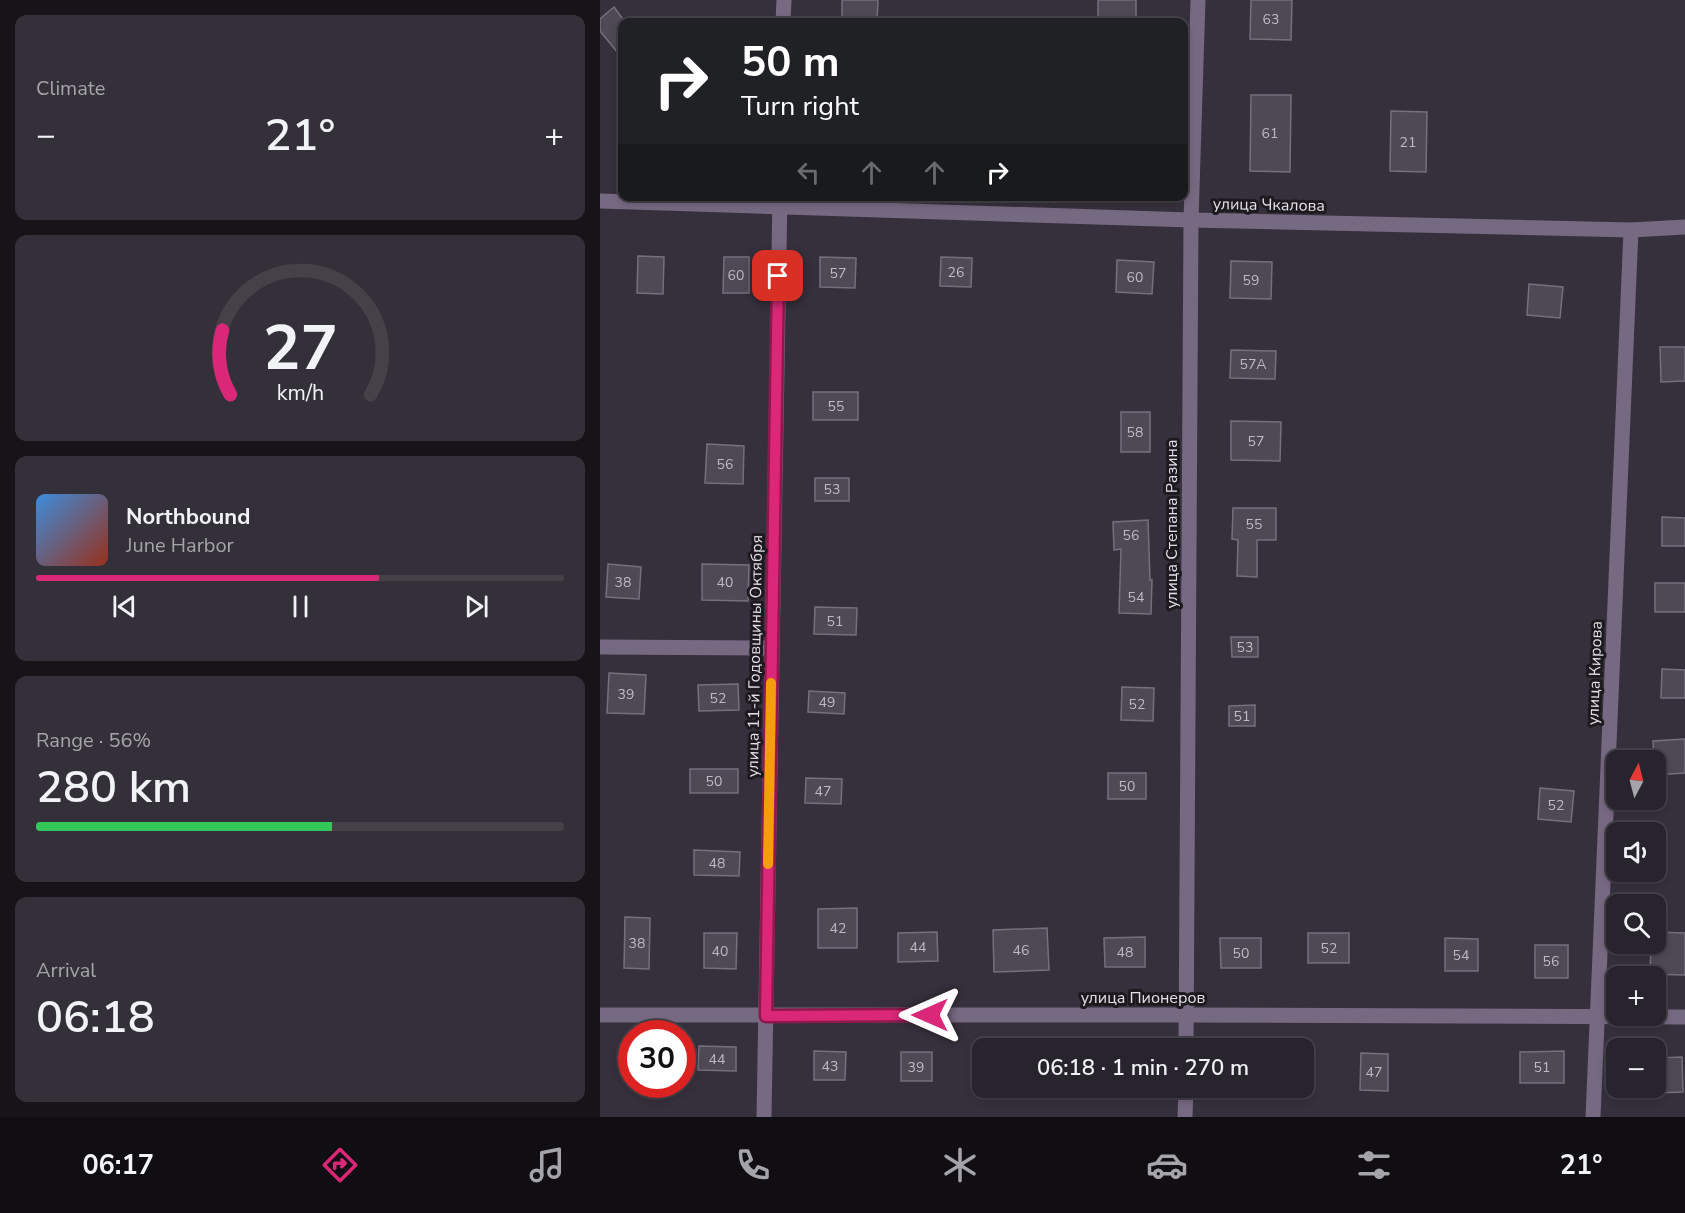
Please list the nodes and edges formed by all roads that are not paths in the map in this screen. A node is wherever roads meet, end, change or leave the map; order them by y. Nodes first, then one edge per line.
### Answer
1 (784, 0) edge
2 (1198, 0) edge
3 (783, 18) edge
4 (600, 201) edge
5 (780, 201) edge
6 (1191, 220) junction
7 (1685, 227) edge
8 (1631, 230) junction
9 (600, 647) edge
10 (772, 648) junction
11 (600, 1015) edge
12 (1187, 1015) junction
13 (766, 1016) junction
14 (1597, 1017) junction
15 (1685, 1017) edge
16 (1186, 1038) edge
17 (1186, 1098) edge
18 (764, 1117) edge
19 (1185, 1117) edge
20 (1593, 1117) edge

1 - 3 street
2 - 6 street, улица Степана Разина
4 - 5 street, улица Чкалова
5 - 6 street, улица Чкалова
5 - 10 street, улица 11-й Годовщины Октября
6 - 8 street, улица Чкалова
6 - 12 street, улица Степана Разина
7 - 8 street, улица Чкалова
8 - 14 street, улица Кирова
9 - 10 street
10 - 13 street, улица 11-й Годовщины Октября
11 - 13 street, улица Пионеров
12 - 13 street, улица Пионеров
12 - 14 street, улица Пионеров
12 - 16 street, улица Степана Разина
13 - 18 street, улица 11-й Годовщины Октября
14 - 15 street, улица Пионеров
14 - 20 street, улица Кирова
17 - 19 street

